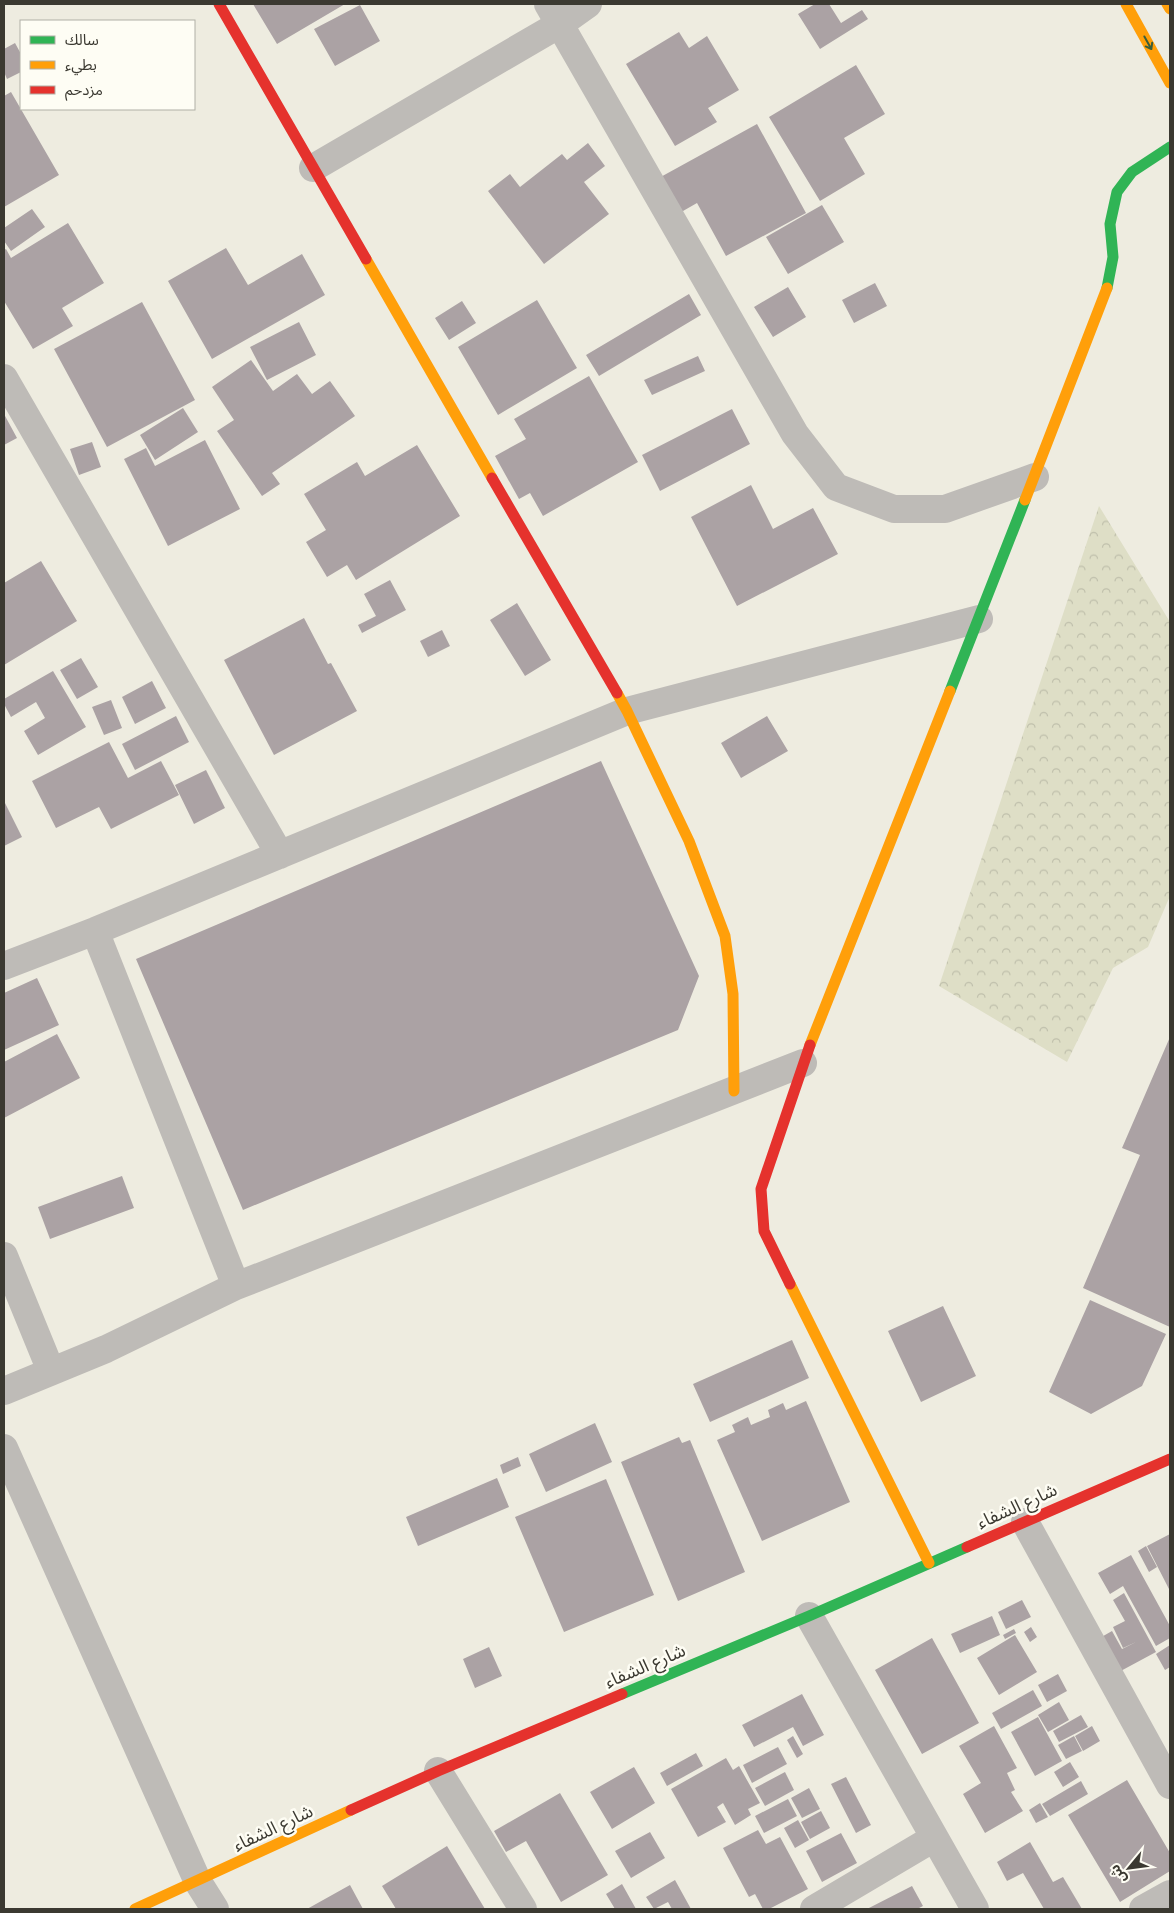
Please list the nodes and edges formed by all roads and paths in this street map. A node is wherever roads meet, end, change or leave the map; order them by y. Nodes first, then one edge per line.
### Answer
1 (219, 4) edge
2 (588, 4) edge
3 (1126, 4) edge
4 (1167, 4) edge
5 (1170, 9) edge
6 (554, 14) edge
7 (1170, 83) edge
8 (1170, 147) edge
9 (314, 168) junction
10 (4, 378) edge
11 (1035, 477) junction
12 (979, 620) junction
13 (627, 711) junction
14 (280, 854) junction
15 (95, 931) junction
16 (4, 966) edge
17 (803, 1063) junction
18 (734, 1091) junction
19 (4, 1256) edge
20 (236, 1286) junction
21 (51, 1370) junction
22 (4, 1391) edge
23 (4, 1448) edge
24 (1170, 1459) edge
25 (1025, 1522) junction
26 (929, 1563) junction
27 (809, 1616) junction
28 (438, 1771) junction
29 (1170, 1785) edge
30 (934, 1838) junction
31 (198, 1882) junction
32 (1170, 1894) edge
33 (135, 1909) edge
34 (215, 1909) edge
35 (523, 1909) edge
36 (814, 1909) edge
37 (975, 1909) edge
38 (1142, 1909) edge

1 - 9 street
2 - 6 street
3 -> 7 street
4 - 5 street
6 - 9 street
6 - 11 street
8 - 11 street
9 - 13 street
10 - 14 street
11 - 12 street
12 - 13 street
12 - 17 street
13 - 14 street
13 - 18 street
14 - 15 street
15 - 16 street
15 - 20 street
17 - 18 street
17 - 26 street
18 - 20 street
19 - 21 street
20 - 21 street
21 - 22 street
23 - 31 street
24 - 25 street, شارع الشفاء
25 - 26 street, شارع الشفاء
25 - 29 street
26 - 27 street, شارع الشفاء
27 - 28 street, شارع الشفاء
27 - 30 street
28 - 31 street, شارع الشفاء
28 - 35 street
30 - 36 street
30 - 37 street
31 - 33 street, شارع الشفاء
31 - 34 street
32 - 38 street

